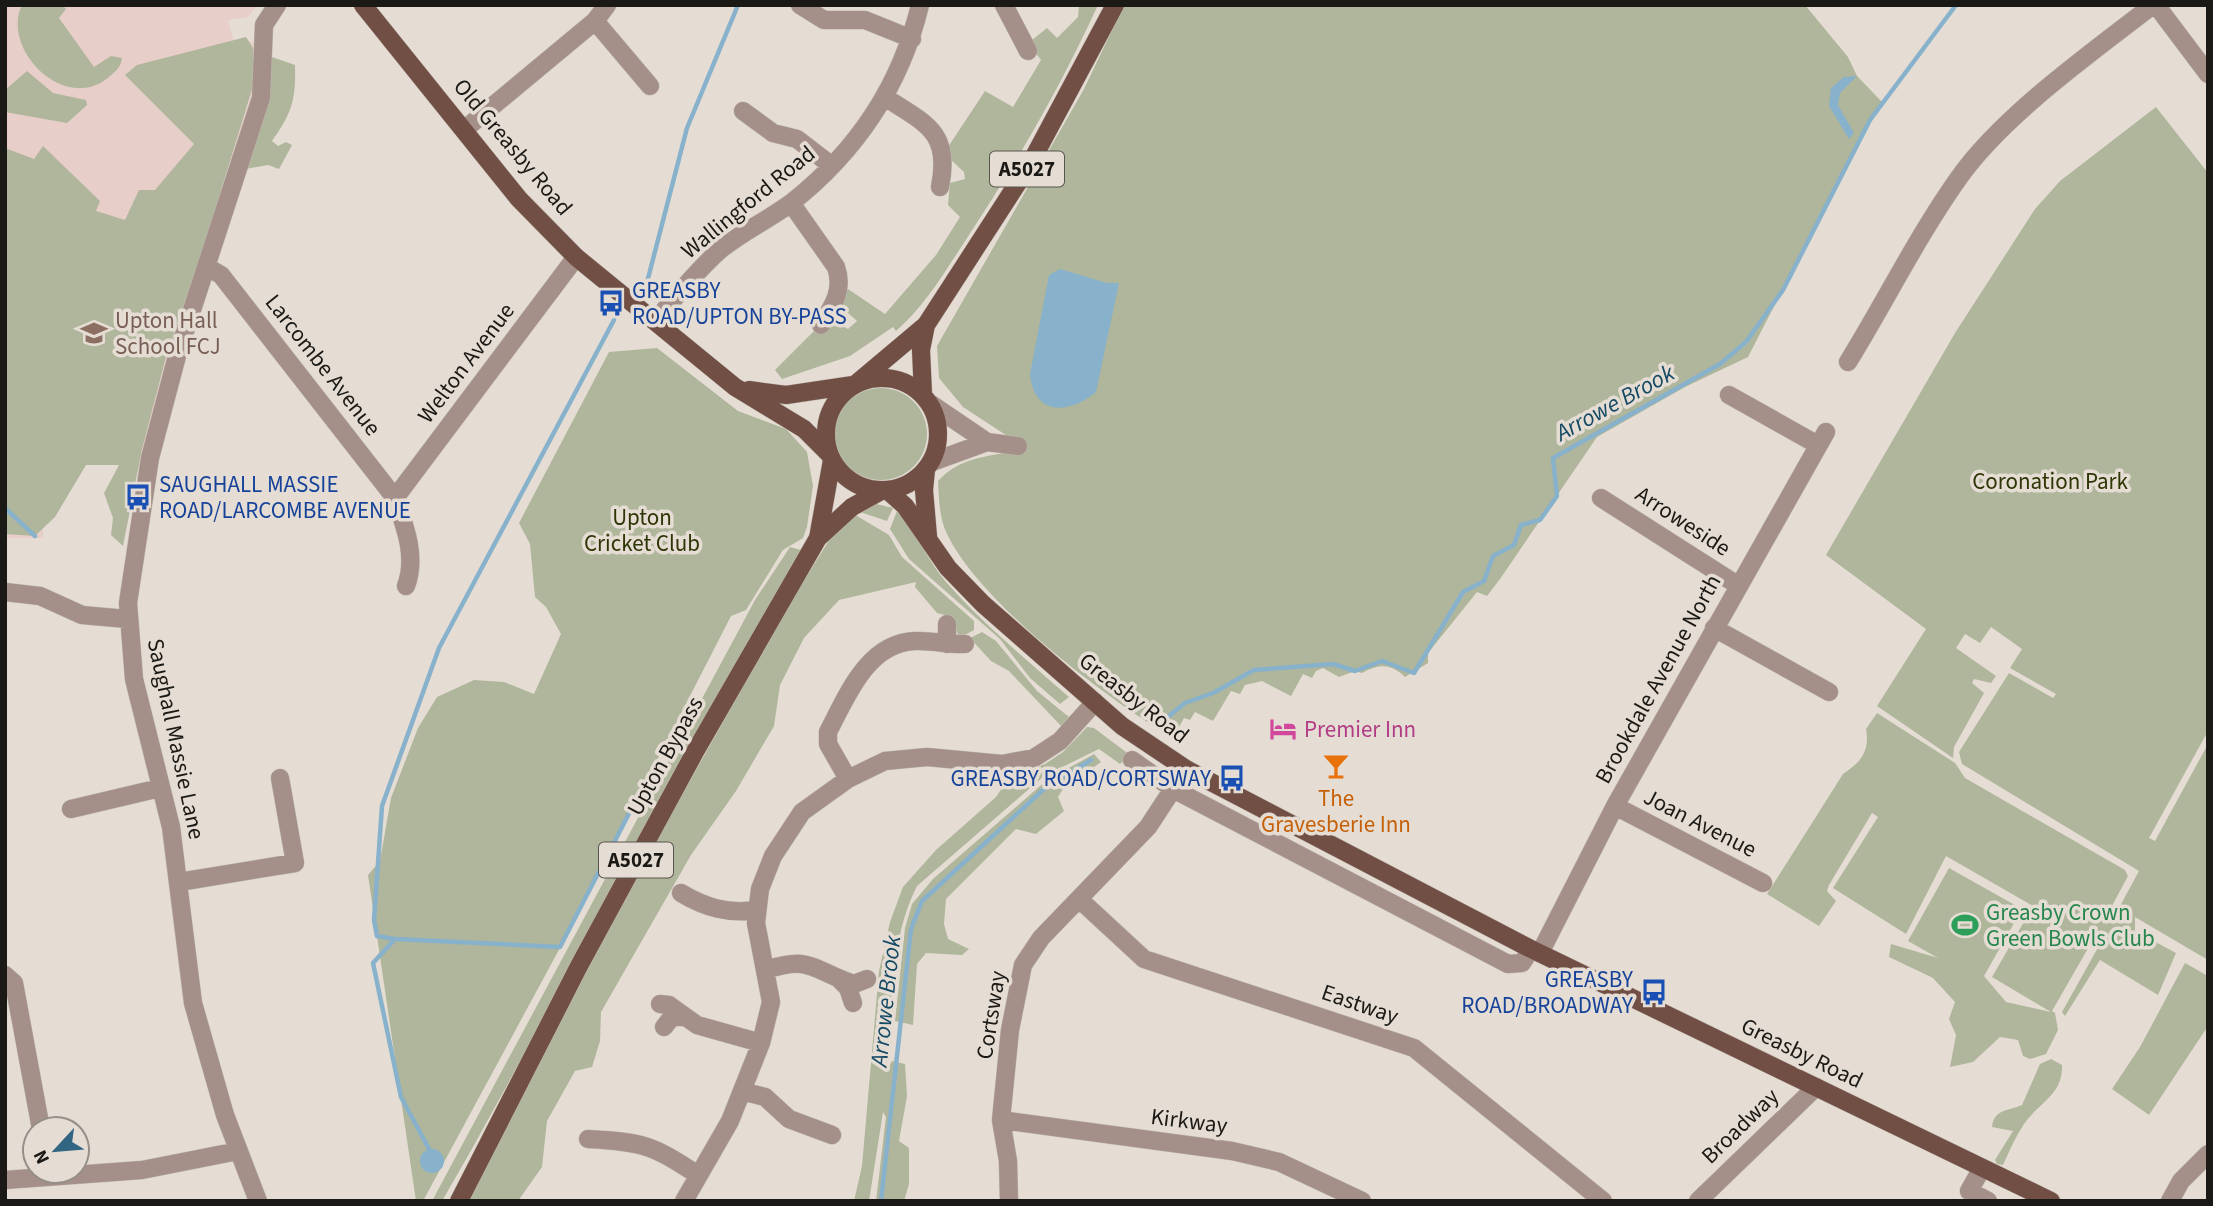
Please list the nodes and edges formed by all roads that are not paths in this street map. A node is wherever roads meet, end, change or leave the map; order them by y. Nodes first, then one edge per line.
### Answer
1 (277, 5) edge
2 (363, 5) edge
3 (607, 5) edge
4 (800, 5) edge
5 (920, 5) edge
6 (1004, 5) edge
7 (1115, 5) edge
8 (2154, 5) edge
9 (595, 21) junction
10 (912, 38) junction
11 (1028, 51) dead end
12 (2208, 74) edge
13 (650, 86) dead end
14 (886, 98) junction
15 (743, 111) dead end
16 (465, 129) junction
17 (832, 166) junction
18 (940, 187) dead end
19 (791, 203) junction
20 (576, 257) junction
21 (207, 267) junction
22 (655, 321) junction
23 (821, 325) dead end
24 (926, 325) junction
25 (1848, 362) dead end
26 (855, 384) junction
27 (735, 387) junction
28 (1729, 395) dead end
29 (927, 399) junction
30 (987, 442) junction
31 (1018, 446) dead end
32 (831, 458) junction
33 (929, 466) junction
34 (884, 491) junction
35 (396, 498) junction
36 (1601, 498) dead end
37 (928, 536) junction
38 (818, 538) junction
39 (406, 586) dead end
40 (1739, 586) junction
41 (5, 592) edge
42 (127, 619) junction
43 (947, 624) dead end
44 (1714, 628) junction
45 (1829, 692) dead end
46 (1095, 702) junction
47 (1132, 760) dead end
48 (1186, 769) junction
49 (280, 778) dead end
50 (848, 779) junction
51 (160, 788) junction
52 (1173, 789) junction
53 (1615, 806) junction
54 (71, 809) dead end
55 (179, 882) junction
56 (1763, 883) dead end
57 (681, 893) dead end
58 (1079, 899) junction
59 (757, 910) junction
60 (1535, 951) junction
61 (765, 970) junction
62 (10, 979) edge
63 (867, 979) dead end
64 (840, 980) junction
65 (853, 1003) dead end
66 (660, 1004) dead end
67 (683, 1017) junction
68 (664, 1027) dead end
69 (761, 1043) junction
70 (1815, 1087) junction
71 (742, 1091) junction
72 (38, 1115) edge
73 (1001, 1120) junction
74 (832, 1135) dead end
75 (588, 1139) dead end
76 (238, 1151) junction
77 (2208, 1154) edge
78 (1982, 1168) junction
79 (91, 1173) edge
80 (698, 1175) junction
81 (460, 1196) edge
82 (1707, 1198) edge
83 (258, 1201) edge
84 (684, 1201) edge
85 (1009, 1201) edge
86 (1362, 1201) edge
87 (1603, 1201) edge
88 (1987, 1201) edge
89 (2051, 1201) edge
90 (2170, 1201) edge

1 - 21 street, Saughall Massie Lane
2 - 16 main road, Old Greasby Road
3 - 9 street
4 - 10 street
5 - 10 street, Wallingford Road
6 - 11 street
7 - 24 main road, A5027
8 - 12 street
8 - 25 street
9 - 13 street
9 - 16 street
10 - 14 street, Wallingford Road
14 - 17 street, Wallingford Road
14 - 18 street
15 - 17 street
16 - 20 main road, Old Greasby Road
17 - 19 street, Wallingford Road
19 - 22 street, Wallingford Road
19 - 23 street
20 - 22 main road, Old Greasby Road
20 - 35 street, Welton Avenue
21 - 35 street, Larcombe Avenue
21 - 42 street, Saughall Massie Lane
22 - 27 main road, Old Greasby Road
24 - 26 main road, A5027
24 - 29 main road
26 - 27 main road
26 - 29 main road
26 - 32 main road
27 - 32 main road, Old Greasby Road
28 - 40 street, Brookdale Avenue North
29 - 30 street
29 - 33 main road
30 - 31 street
30 - 33 street
32 - 34 main road
32 - 38 main road, Upton Bypass / A5027
33 - 34 main road
33 - 37 main road, Greasby Road
34 - 37 main road, Greasby Road
34 - 38 main road, Upton Bypass
35 - 39 street
36 - 40 street, Arroweside
37 - 46 main road, Greasby Road
38 - 81 main road, Upton Bypass / A5027
40 - 44 street, Brookdale Avenue North
41 - 42 street
42 - 51 street, Saughall Massie Lane
43 - 50 street
44 - 45 street
44 - 53 street, Brookdale Avenue North
46 - 48 main road, Greasby Road
46 - 50 street
47 - 52 street
48 - 52 street, Cortsway
48 - 60 main road, Greasby Road
49 - 55 street
50 - 59 street
51 - 54 street
51 - 55 street, Saughall Massie Lane
52 - 58 street, Cortsway
52 - 60 street
53 - 56 street, Joan Avenue
53 - 60 street, Brookdale Avenue North
55 - 76 street, Saughall Massie Lane
57 - 59 street
58 - 73 street, Cortsway
58 - 87 street, Eastway
59 - 61 street
60 - 70 main road, Greasby Road
61 - 64 street
61 - 69 street
62 - 72 street
63 - 64 street
64 - 65 street
66 - 67 street
67 - 68 street
67 - 69 street
69 - 71 street
70 - 78 main road, Greasby Road
70 - 82 street, Broadway
71 - 74 street
71 - 80 street
73 - 85 street, Cortsway
73 - 86 street, Kirkway
75 - 80 street
76 - 79 street
76 - 83 street, Saughall Massie Lane
77 - 90 street
78 - 88 street
78 - 89 main road, Greasby Road
80 - 84 street

